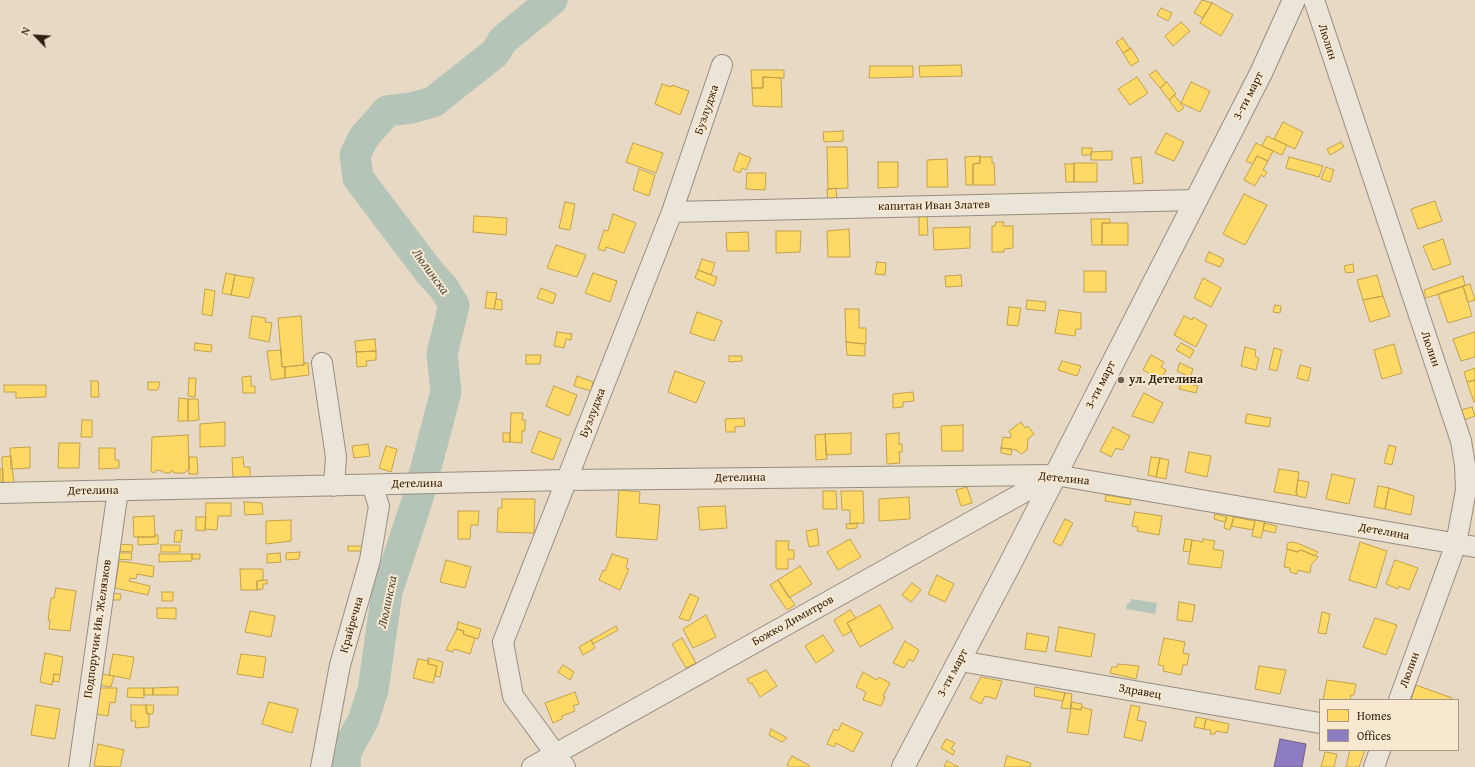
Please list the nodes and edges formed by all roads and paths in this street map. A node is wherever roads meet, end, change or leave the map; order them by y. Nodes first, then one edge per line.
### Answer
1 (1294, 0) edge
2 (1314, 0) edge
3 (722, 65) dead end
4 (1196, 200) junction
5 (672, 212) junction
6 (322, 363) dead end
7 (1055, 475) junction
8 (567, 480) junction
9 (372, 485) junction
10 (334, 486) junction
11 (118, 490) junction
12 (0, 493) edge
13 (1466, 546) edge
14 (960, 661) junction
15 (1399, 699) edge
16 (1319, 723) edge
17 (1380, 751) edge
18 (560, 760) edge
19 (79, 767) edge
20 (321, 767) edge
21 (532, 767) edge
22 (904, 767) edge
23 (1374, 767) edge

1 - 4 street, 3-ти март
2 - 13 street, Люлин
3 - 5 street, Бузлуджа
4 - 5 street, капитан Иван Златев
4 - 7 street, 3-ти март
5 - 8 street, Бузлуджа
6 - 10 street
7 - 8 street, Детелина
7 - 13 street, Детелина
7 - 14 street, 3-ти март
7 - 18 street, Божко Димитров
8 - 9 street, Детелина
8 - 18 street, Бузлуджа
9 - 10 street, Детелина
9 - 20 street, Крайречна
10 - 11 street, Детелина
11 - 12 street, Детелина
11 - 19 street, Подпоручик Ив. Желязков
13 - 15 street, Люлин
14 - 16 street, Здравец
14 - 22 street, 3-ти март
17 - 23 street
18 - 21 street, Божко Димитров

